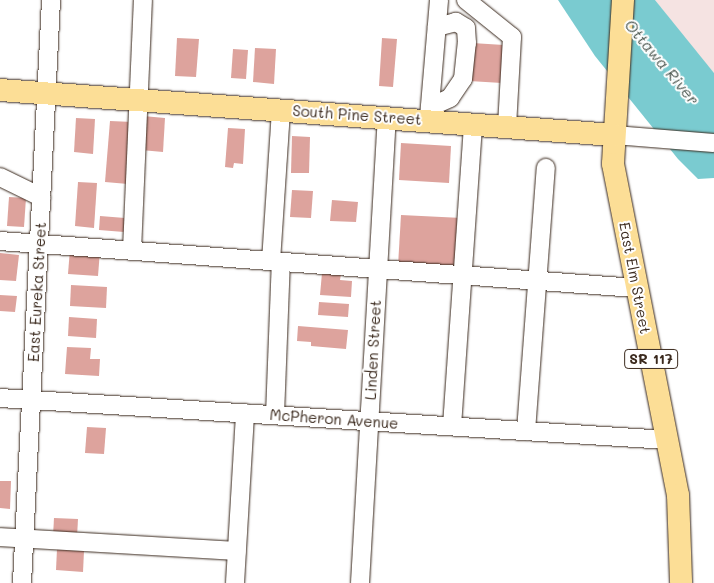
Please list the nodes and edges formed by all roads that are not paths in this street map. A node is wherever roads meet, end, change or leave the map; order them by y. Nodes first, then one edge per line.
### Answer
1 (51, 0) edge
2 (142, 0) edge
3 (439, 0) edge
4 (466, 0) edge
5 (623, 0) edge
6 (437, 27) junction
7 (0, 90) edge
8 (46, 93) junction
9 (136, 99) junction
10 (281, 109) junction
11 (430, 114) junction
12 (387, 117) junction
13 (473, 124) junction
14 (507, 127) junction
15 (614, 135) junction
16 (714, 143) edge
17 (546, 168) dead end
18 (0, 178) edge
19 (41, 197) junction
20 (0, 241) edge
21 (39, 243) junction
22 (132, 250) junction
23 (276, 261) junction
24 (378, 269) junction
25 (462, 276) junction
26 (537, 282) junction
27 (636, 288) junction
28 (0, 398) edge
29 (31, 400) junction
30 (245, 413) junction
31 (275, 415) junction
32 (369, 421) junction
33 (452, 426) junction
34 (526, 431) junction
35 (668, 440) junction
36 (0, 537) edge
37 (24, 539) junction
38 (237, 551) junction
39 (22, 583) edge
40 (235, 583) edge
41 (360, 583) edge
42 (681, 583) edge

1 - 8 street, East Eureka Street
2 - 9 street
3 - 6 street
4 - 14 street
5 - 15 main road, East Elm Street
6 - 11 street
6 - 11 street
7 - 8 main road, South Pine Street
8 - 9 main road, South Pine Street
8 - 19 street, East Eureka Street
9 - 10 main road, South Pine Street
9 - 22 street
10 - 12 main road, South Pine Street
10 - 23 street
11 - 12 main road, South Pine Street
11 - 13 main road, South Pine Street
12 - 24 street, Linden Street
13 - 14 main road, South Pine Street
13 - 25 street
14 - 15 main road, South Pine Street
15 - 16 street, South Pine Street
15 - 27 main road, East Elm Street / SR 117
17 - 26 street
18 - 19 street
19 - 21 street, East Eureka Street
20 - 21 street
21 - 22 street
21 - 29 street, East Eureka Street
22 - 23 street
23 - 24 street
23 - 31 street
24 - 25 street
24 - 32 street, Linden Street
25 - 26 street
25 - 33 street
26 - 27 street
26 - 34 street
27 - 35 main road, East Elm Street / SR 117
28 - 29 street, McPheron Avenue
29 - 30 street, McPheron Avenue
29 - 37 street, East Eureka Street
30 - 31 street, McPheron Avenue
30 - 38 street
31 - 32 street, McPheron Avenue
32 - 33 street, McPheron Avenue
32 - 41 street, Linden Street
33 - 34 street, McPheron Avenue
34 - 35 street, McPheron Avenue
35 - 42 main road, East Elm Street / SR 117
36 - 37 street
37 - 38 street
37 - 39 street, East Eureka Street
38 - 40 street

